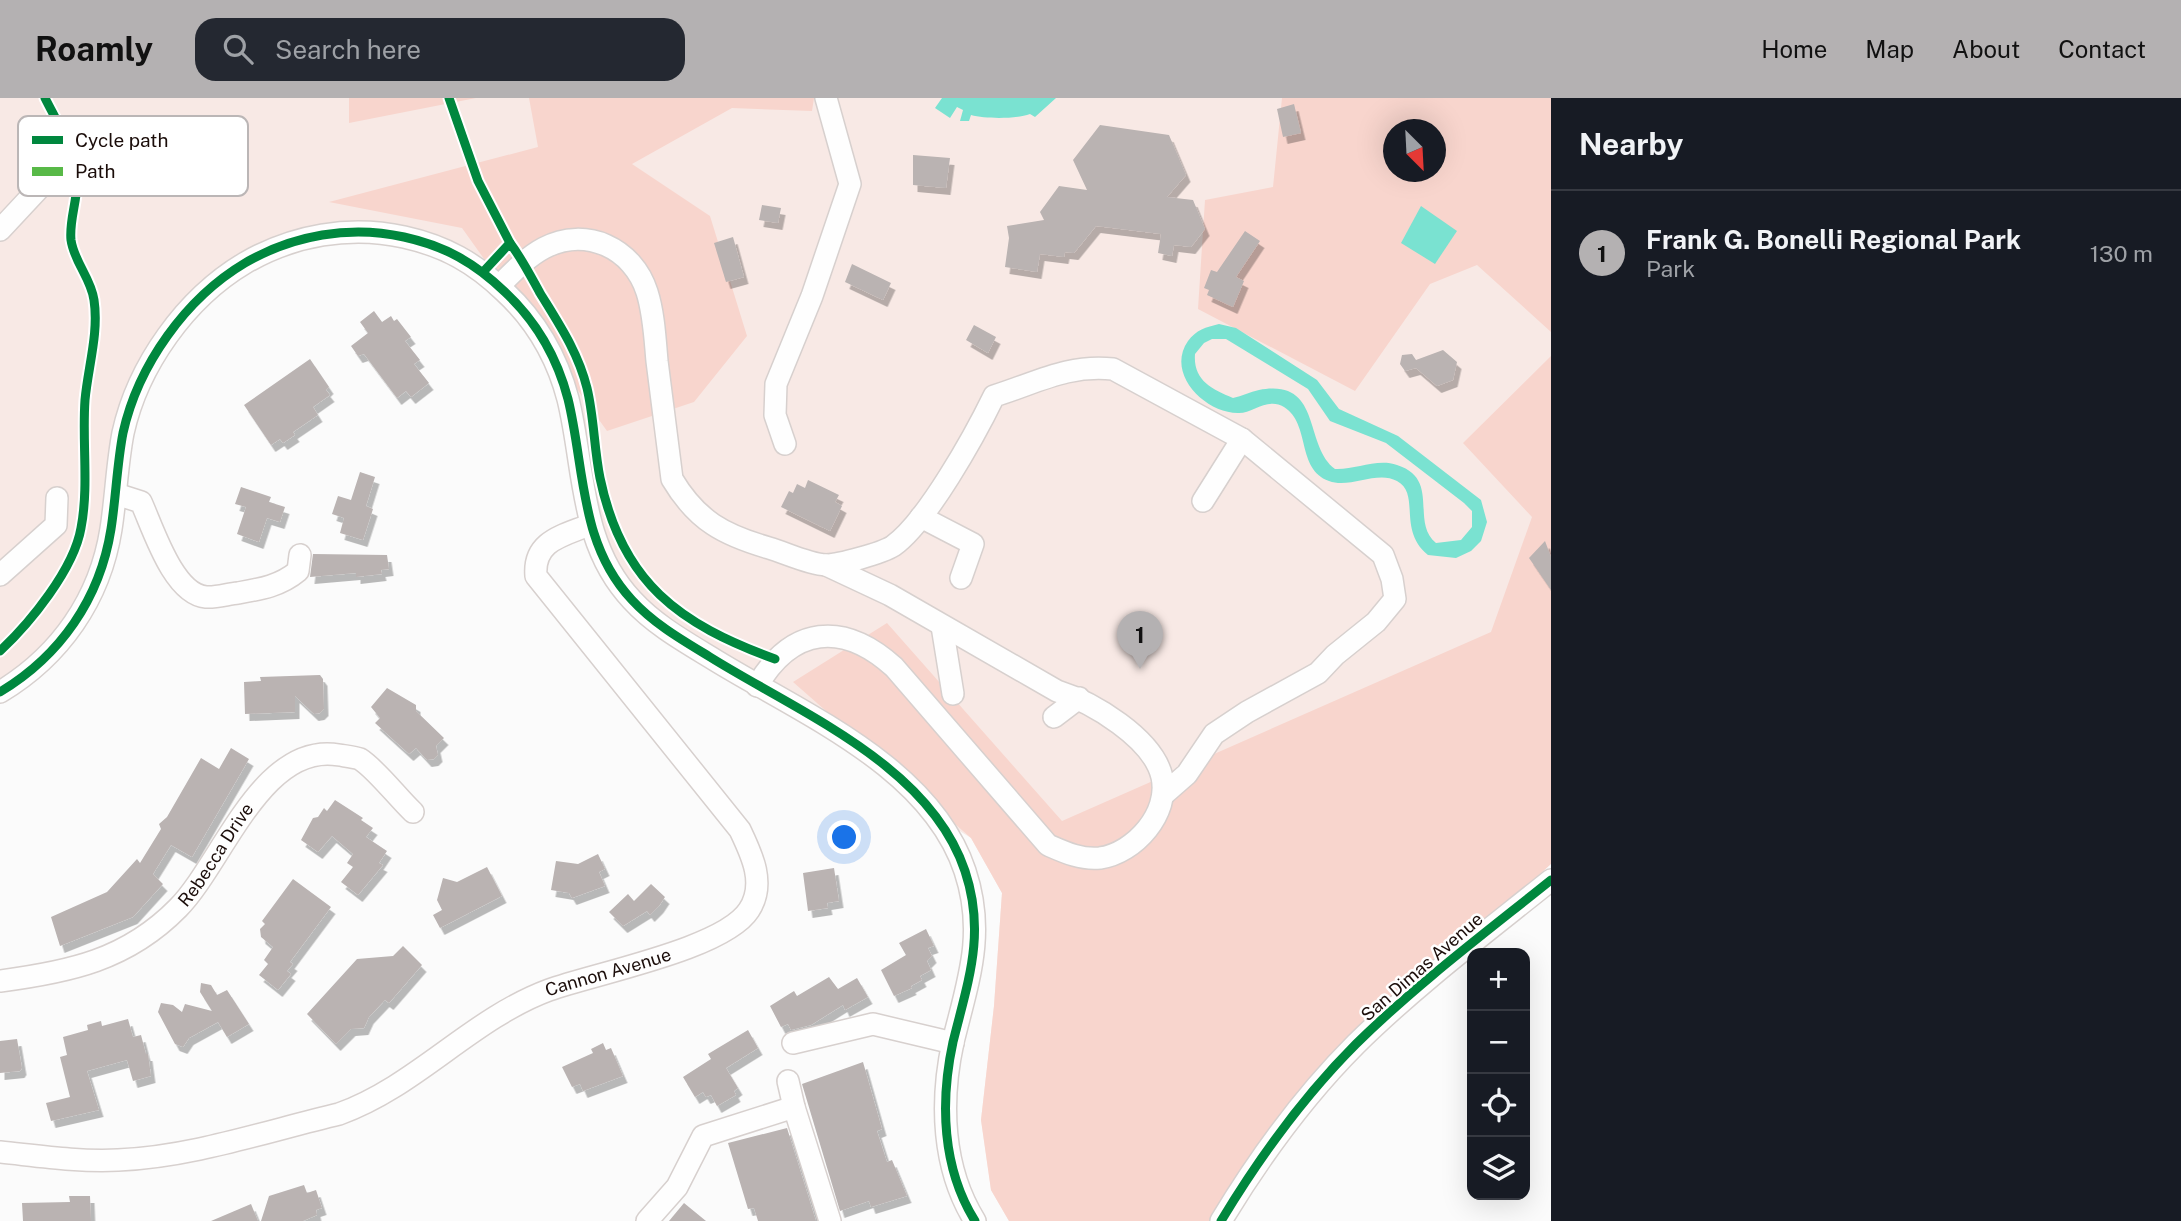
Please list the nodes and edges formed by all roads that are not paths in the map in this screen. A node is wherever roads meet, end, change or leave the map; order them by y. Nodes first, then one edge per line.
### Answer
1 (825, 98) edge
2 (32, 196) edge
3 (0, 230) edge
4 (499, 286) junction
5 (1242, 439) junction
6 (785, 444) dead end
7 (116, 494) junction
8 (57, 498) dead end
9 (1203, 501) dead end
10 (922, 517) junction
11 (589, 525) junction
12 (300, 555) dead end
13 (826, 565) junction
14 (0, 575) edge
15 (961, 578) dead end
16 (890, 595) junction
17 (942, 626) junction
18 (757, 686) junction
19 (1057, 691) junction
20 (0, 692) edge
21 (953, 694) dead end
22 (1079, 698) junction
23 (1054, 717) dead end
24 (1163, 795) junction
25 (413, 812) dead end
26 (1551, 880) edge
27 (0, 981) edge
28 (793, 1043) dead end
29 (953, 1043) junction
30 (788, 1081) dead end
31 (794, 1107) junction
32 (0, 1152) edge
33 (647, 1221) edge
34 (830, 1221) edge
35 (975, 1221) edge
36 (1221, 1221) edge

1 - 6 street
2 - 3 street
4 - 7 street
4 - 11 street
4 - 13 street
5 - 9 street
5 - 10 street
5 - 24 street
7 - 12 street
7 - 20 street
8 - 14 street
10 - 13 street
10 - 15 street
11 - 18 street
11 - 32 street, Cannon Avenue
13 - 16 street
16 - 17 street
16 - 19 street
17 - 19 street
17 - 21 street
18 - 24 street
18 - 29 street
19 - 22 street
22 - 23 street
22 - 24 street
25 - 27 street, Rebecca Drive
26 - 36 street, San Dimas Avenue
28 - 29 street
29 - 35 street
30 - 31 street
31 - 33 street
31 - 34 street

